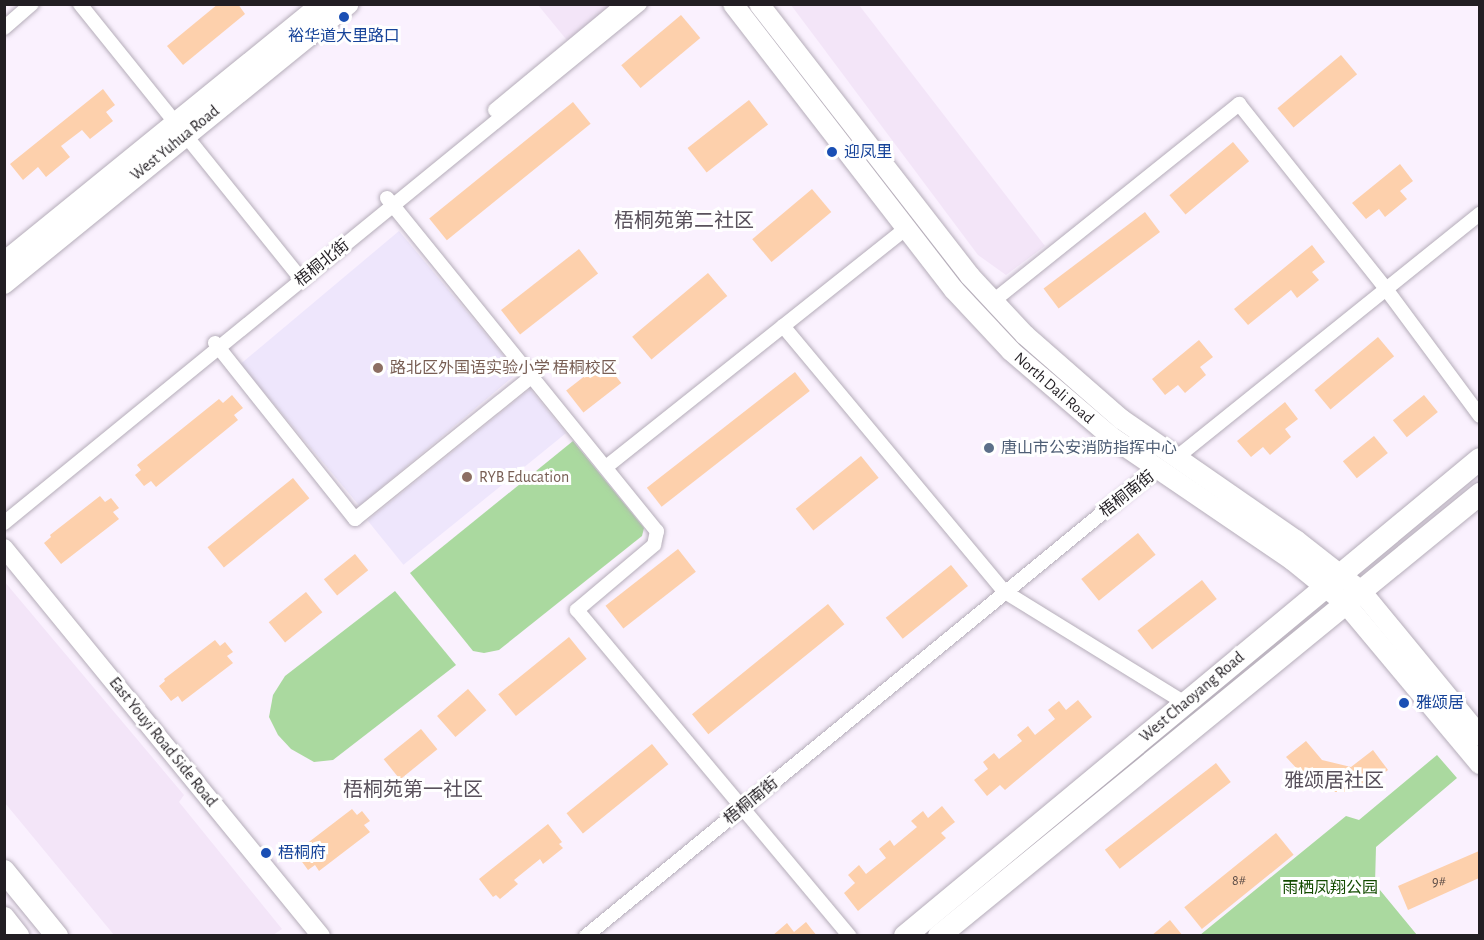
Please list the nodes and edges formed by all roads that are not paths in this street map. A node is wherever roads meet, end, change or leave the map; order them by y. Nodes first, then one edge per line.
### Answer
1 (32, 4) edge
2 (80, 4) edge
3 (322, 4) edge
4 (348, 4) edge
5 (624, 4) edge
6 (640, 4) edge
7 (733, 4) edge
8 (759, 4) edge
9 (4, 28) edge
10 (181, 128) junction
11 (389, 202) junction
12 (1479, 214) edge
13 (906, 228) junction
14 (4, 262) edge
15 (300, 276) junction
16 (4, 284) edge
17 (1386, 289) junction
18 (992, 302) junction
19 (783, 326) junction
20 (216, 345) junction
21 (531, 377) junction
22 (1479, 416) edge
23 (1176, 458) junction
24 (1479, 459) edge
25 (606, 467) junction
26 (1158, 470) junction
27 (1479, 494) edge
28 (4, 514) edge
29 (4, 523) edge
30 (4, 548) edge
31 (1332, 580) junction
32 (1008, 595) junction
33 (1353, 597) junction
34 (1185, 703) junction
35 (1479, 736) edge
36 (1479, 764) edge
37 (744, 810) junction
38 (4, 871) edge
39 (4, 918) edge
40 (18, 936) edge
41 (57, 936) edge
42 (321, 936) edge
43 (586, 936) edge
44 (595, 936) edge
45 (850, 936) edge
46 (904, 936) edge
47 (939, 936) edge

1 - 9 street
2 - 10 street
3 - 10 main road, West Yuhua Road
4 - 10 main road, West Yuhua Road
5 - 11 street, 梧桐北街
6 - 11 street, 梧桐北街
7 - 13 main road, North Dali Road
8 - 18 main road, North Dali Road
10 - 14 main road, West Yuhua Road
10 - 15 street
10 - 16 main road, West Yuhua Road
11 - 15 street, 梧桐北街
11 - 21 street
12 - 17 street
13 - 19 street
13 - 26 main road, North Dali Road
15 - 20 street, 梧桐北街
17 - 18 street
17 - 22 street
17 - 23 street
18 - 23 main road, North Dali Road
19 - 25 street
19 - 32 street
20 - 21 street
20 - 28 street, 梧桐北街
20 - 29 street, 梧桐北街
21 - 25 street
23 - 31 main road, North Dali Road
24 - 31 main road, West Chaoyang Road
25 - 37 street
26 - 31 main road, North Dali Road
26 - 32 street, 梧桐南街
27 - 33 main road, West Chaoyang Road
30 - 42 street, East Youyi Road Side Road
31 - 33 main road, North Dali Road
31 - 34 main road, West Chaoyang Road
32 - 34 street
32 - 37 street, 梧桐南街
33 - 35 main road, North Dali Road
33 - 36 main road, North Dali Road
33 - 47 main road, West Chaoyang Road
34 - 46 main road, West Chaoyang Road
37 - 43 street, 梧桐南街
37 - 44 street, 梧桐南街
37 - 45 street
38 - 41 main road
39 - 40 main road

